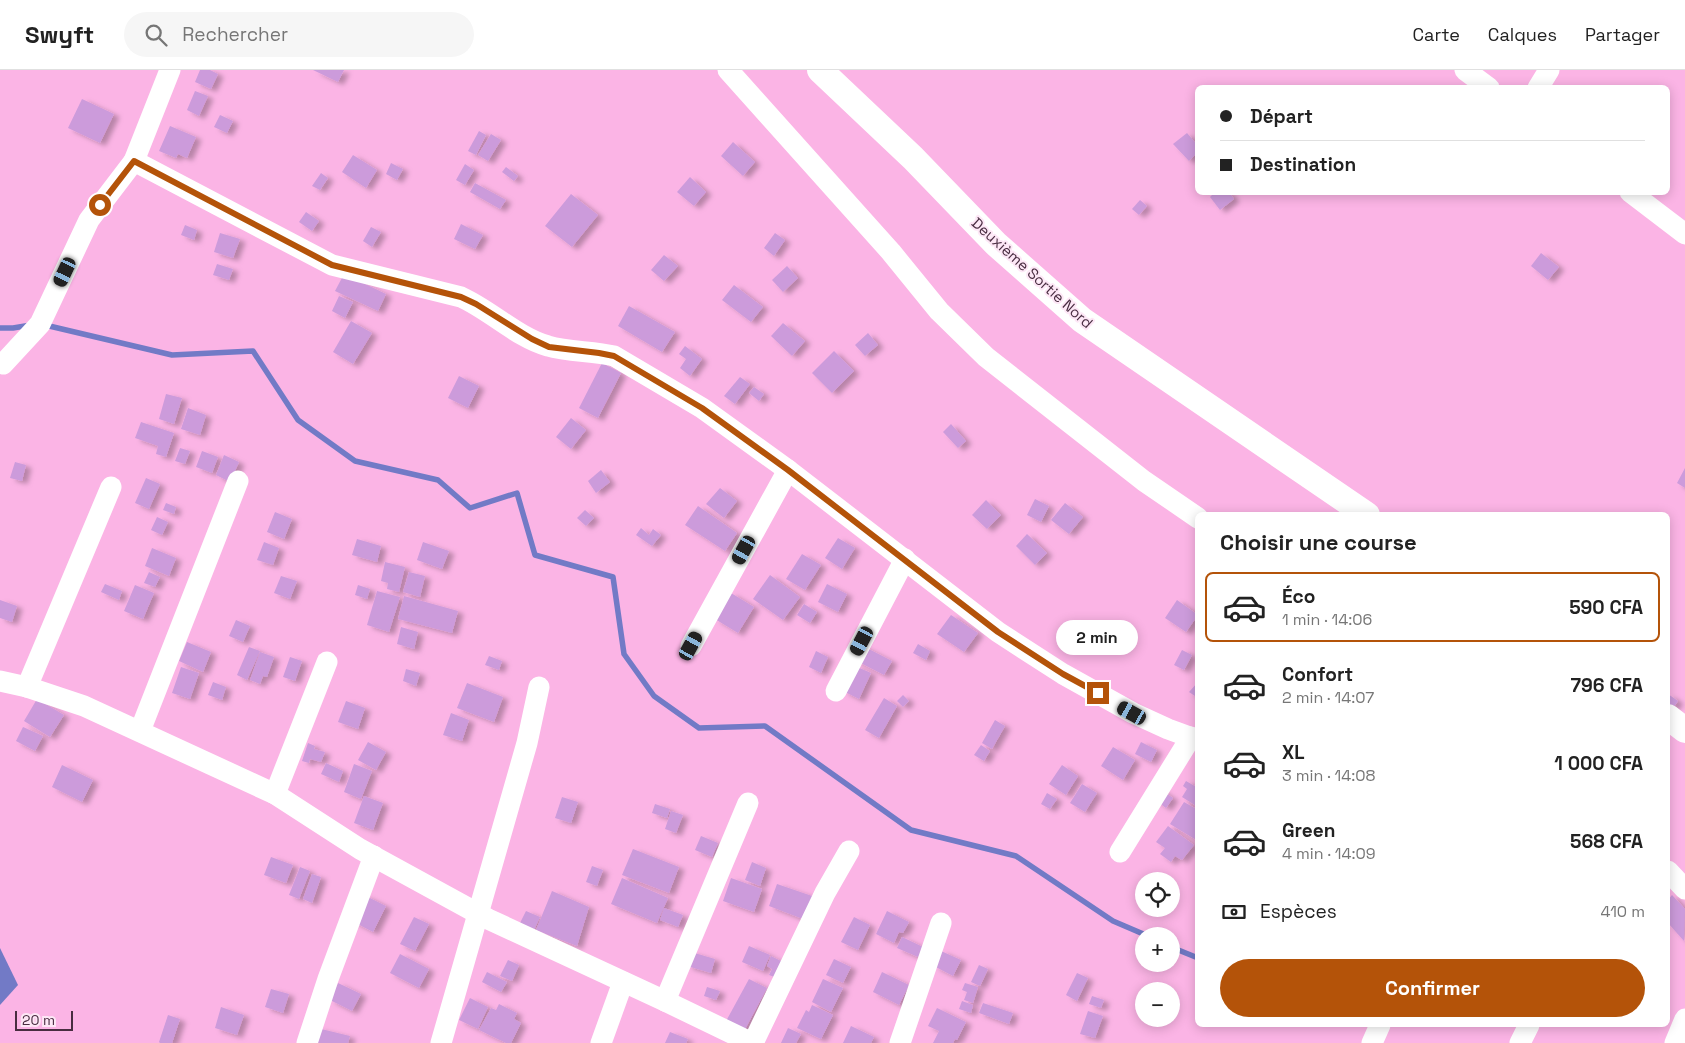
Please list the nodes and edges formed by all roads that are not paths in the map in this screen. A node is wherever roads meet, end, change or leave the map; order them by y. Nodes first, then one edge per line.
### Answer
1 (170, 70) edge
2 (728, 70) edge
3 (820, 70) edge
4 (1465, 70) edge
5 (1549, 70) edge
6 (1485, 85) edge
7 (1540, 85) edge
8 (134, 161) junction
9 (1634, 195) edge
10 (1685, 234) edge
11 (0, 364) edge
12 (788, 470) junction
13 (238, 481) dead end
14 (111, 488) dead end
15 (1363, 512) edge
16 (1195, 516) edge
17 (905, 559) junction
18 (691, 646) dead end
19 (326, 662) dead end
20 (0, 681) edge
21 (27, 687) junction
22 (539, 687) dead end
23 (836, 691) dead end
24 (1670, 719) edge
25 (1685, 730) edge
26 (140, 732) junction
27 (1194, 738) edge
28 (275, 794) junction
29 (748, 803) dead end
30 (849, 850) dead end
31 (1120, 852) dead end
32 (374, 856) junction
33 (1670, 873) edge
34 (1685, 889) edge
35 (478, 913) junction
36 (941, 923) dead end
37 (624, 982) junction
38 (665, 1001) junction
39 (1685, 1019) edge
40 (1379, 1027) edge
41 (1529, 1027) edge
42 (307, 1043) edge
43 (441, 1043) edge
44 (600, 1043) edge
45 (753, 1043) edge
46 (900, 1043) edge
47 (1372, 1043) edge
48 (1520, 1043) edge
49 (1675, 1043) edge

1 - 8 street
2 - 16 street
3 - 15 main road, Deuxième Sortie Nord
4 - 6 street
5 - 7 street
8 - 11 street
8 - 12 street
9 - 10 street
12 - 17 street
12 - 18 street
13 - 26 street
14 - 21 street
17 - 23 street
17 - 27 street
19 - 28 street
20 - 21 street
21 - 26 street
22 - 35 street
24 - 25 main road
26 - 28 street
27 - 31 street
28 - 32 street
29 - 38 street
30 - 45 street
32 - 35 street
32 - 42 street
33 - 34 street
35 - 37 street
35 - 43 street
36 - 46 street
37 - 38 street
37 - 44 street
38 - 45 street
39 - 49 street
40 - 47 street
41 - 48 street

